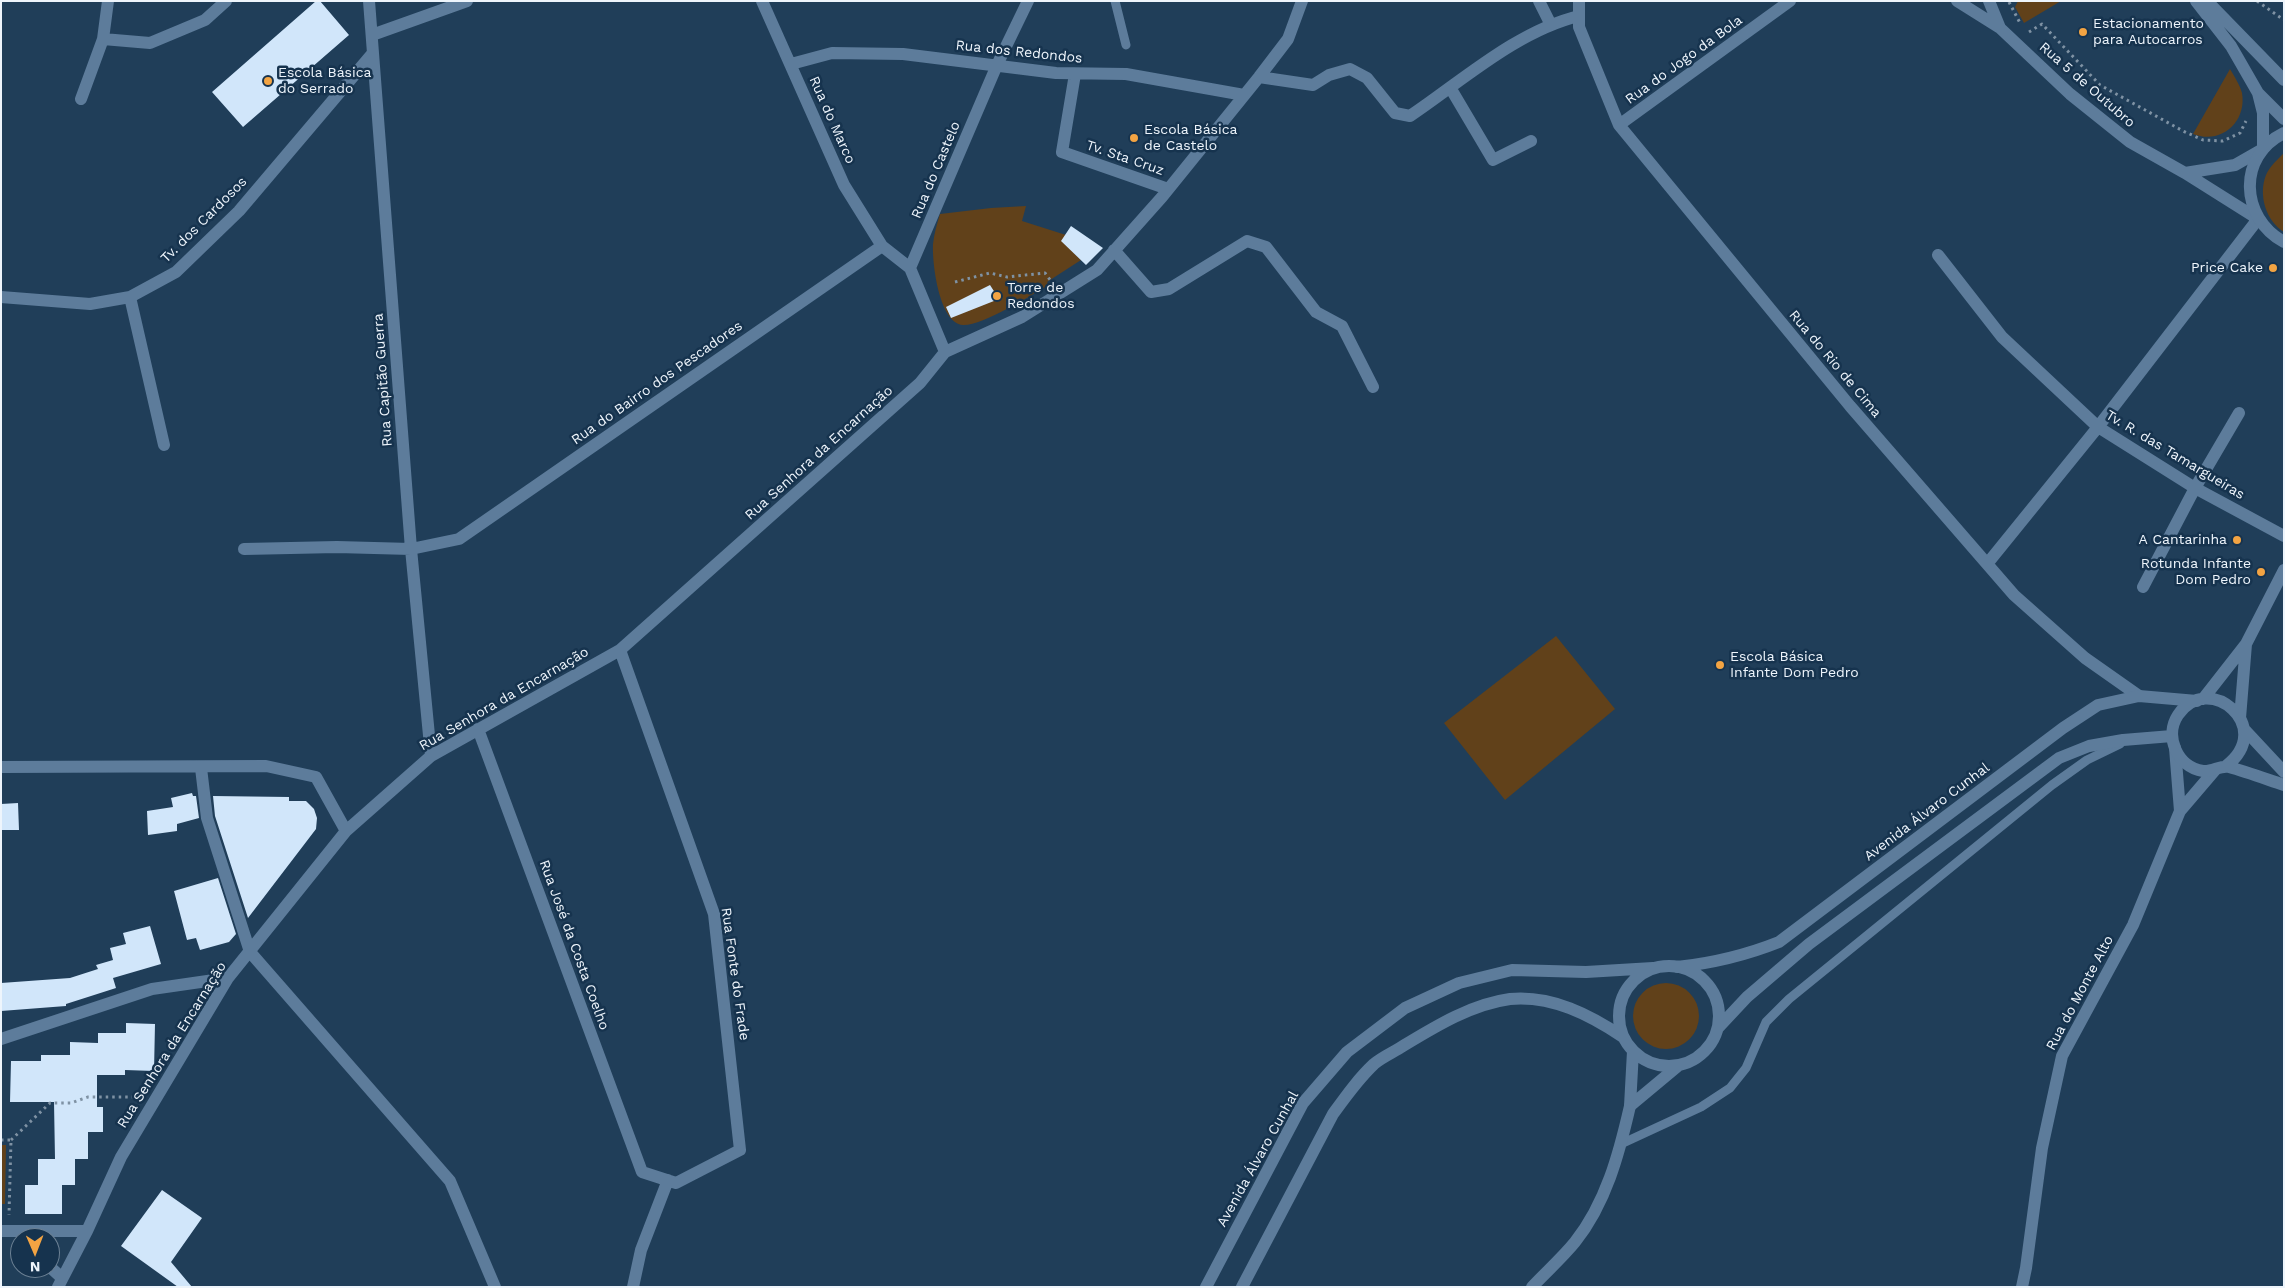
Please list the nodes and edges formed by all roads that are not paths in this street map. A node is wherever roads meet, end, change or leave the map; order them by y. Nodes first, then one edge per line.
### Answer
1 (108, 1) edge
2 (226, 1) edge
3 (369, 1) edge
4 (467, 1) edge
5 (762, 1) edge
6 (1028, 1) edge
7 (1114, 1) edge
8 (1302, 1) edge
9 (1539, 1) edge
10 (1579, 1) edge
11 (1789, 1) edge
12 (1957, 1) edge
13 (1989, 1) edge
14 (2196, 1) edge
15 (2206, 1) edge
16 (1579, 16) junction
17 (1551, 25) junction
18 (2000, 28) junction
19 (372, 35) junction
20 (103, 39) junction
21 (1126, 45) dead end
22 (374, 53) junction
23 (791, 64) junction
24 (997, 65) junction
25 (1075, 74) junction
26 (1259, 77) junction
27 (2284, 80) edge
28 (1451, 89) junction
29 (2258, 92) junction
30 (1244, 95) junction
31 (81, 99) dead end
32 (2284, 119) edge
33 (1619, 125) junction
34 (2284, 132) edge
35 (1531, 141) dead end
36 (2262, 149) junction
37 (2185, 173) junction
38 (1168, 189) junction
39 (2258, 219) junction
40 (2284, 242) edge
41 (882, 246) junction
42 (1114, 250) junction
43 (1938, 255) dead end
44 (910, 268) junction
45 (1, 297) edge
46 (130, 297) junction
47 (945, 352) junction
48 (1373, 387) dead end
49 (2239, 414) dead end
50 (2098, 427) junction
51 (164, 446) dead end
52 (2195, 488) junction
53 (2284, 536) edge
54 (244, 549) dead end
55 (411, 549) junction
56 (1987, 564) junction
57 (2284, 570) edge
58 (2143, 587) dead end
59 (2246, 644) junction
60 (620, 650) junction
61 (2139, 696) junction
62 (2200, 700) junction
63 (2242, 724) junction
64 (478, 730) junction
65 (2128, 740) junction
66 (2173, 742) junction
67 (431, 756) junction
68 (1, 767) edge
69 (201, 768) junction
70 (2221, 768) junction
71 (2284, 772) edge
72 (2284, 785) edge
73 (2180, 811) junction
74 (346, 831) junction
75 (250, 952) junction
76 (1677, 967) junction
77 (1653, 968) junction
78 (228, 978) junction
79 (1718, 1028) junction
80 (1623, 1037) junction
81 (1, 1039) edge
82 (1633, 1051) junction
83 (1678, 1066) junction
84 (1630, 1106) junction
85 (1621, 1144) junction
86 (642, 1172) joint
87 (668, 1180) junction
88 (5, 1231) edge
89 (87, 1231) junction
90 (60, 1282) edge
91 (495, 1287) edge
92 (633, 1287) edge
93 (1206, 1287) edge
94 (1242, 1287) edge
95 (1532, 1287) edge
96 (2022, 1287) edge

1 - 20 street
2 - 20 street
3 - 19 street, Rua Capitão Guerra
4 - 19 street
5 - 23 street, Rua do Marco
6 - 24 street, Rua do Castelo
7 - 21 lane
8 - 26 street
9 - 17 street
10 - 16 street, Rua do Rio de Cima
11 - 33 street, Rua do Jogo da Bola
12 - 18 street
13 - 18 street, Rua 5 de Outubro
14 - 29 street
15 - 27 street
16 - 17 street
16 - 33 street, Rua do Rio de Cima
17 - 28 street
18 - 37 street, Rua 5 de Outubro
19 - 22 street, Rua Capitão Guerra
20 - 31 street
22 - 46 street, Tv. dos Cardosos
22 - 55 street, Rua Capitão Guerra
23 - 24 street, Rua dos Redondos
23 - 41 street, Rua do Marco
24 - 25 street, Rua dos Redondos
24 - 44 street, Rua do Castelo
25 - 30 street, Rua dos Redondos
25 - 38 street, Tv. Sta Cruz
26 - 28 street
26 - 30 street
28 - 35 street
29 - 32 street
29 - 36 street
30 - 38 street
33 - 56 street, Rua do Rio de Cima
34 - 36 street
36 - 37 street
36 - 39 street
37 - 39 street, Rua 5 de Outubro
38 - 42 street
39 - 40 street
39 - 50 street
41 - 44 street
41 - 55 street, Rua do Bairro dos Pescadores
42 - 47 street
42 - 48 street
43 - 50 street, Tv. R. das Tamargueiras
44 - 47 street
45 - 46 street, Tv. dos Cardosos
46 - 51 street
47 - 60 street, Rua Senhora da Encarnação
49 - 52 street
50 - 52 street, Tv. R. das Tamargueiras
50 - 56 street
52 - 53 street, Tv. R. das Tamargueiras
52 - 58 street
54 - 55 street, Rua do Bairro dos Pescadores
55 - 67 street, Rua Capitão Guerra
56 - 61 street, Rua do Rio de Cima
57 - 59 street
59 - 62 street
59 - 63 street
60 - 64 street, Rua Senhora da Encarnação
60 - 87 street, Rua Fonte do Frade
61 - 62 street, Avenida Álvaro Cunhal
61 - 76 street, Avenida Álvaro Cunhal
62 - 63 street
62 - 66 street
63 - 70 street
63 - 71 street
64 - 67 street, Rua Senhora da Encarnação
64 - 86 street, Rua José da Costa Coelho
65 - 66 street
65 - 79 street
65 - 85 lane
66 - 70 street
66 - 73 street
67 - 74 street, Rua Senhora da Encarnação
68 - 69 street
69 - 74 street
69 - 75 street
70 - 72 street
70 - 73 street
73 - 96 street, Rua do Monte Alto
74 - 75 street, Rua Senhora da Encarnação
75 - 78 street, Rua Senhora da Encarnação
75 - 91 street
76 - 77 street
76 - 79 street
77 - 80 street
77 - 93 street, Avenida Álvaro Cunhal
78 - 81 street
78 - 89 street, Rua Senhora da Encarnação
79 - 83 street
80 - 82 street
80 - 94 street
82 - 83 street
82 - 84 street
83 - 84 street
84 - 85 street
85 - 95 street
86 - 87 street, Rua Fonte do Frade
87 - 92 street
88 - 89 street
89 - 90 street, Rua Senhora da Encarnação

